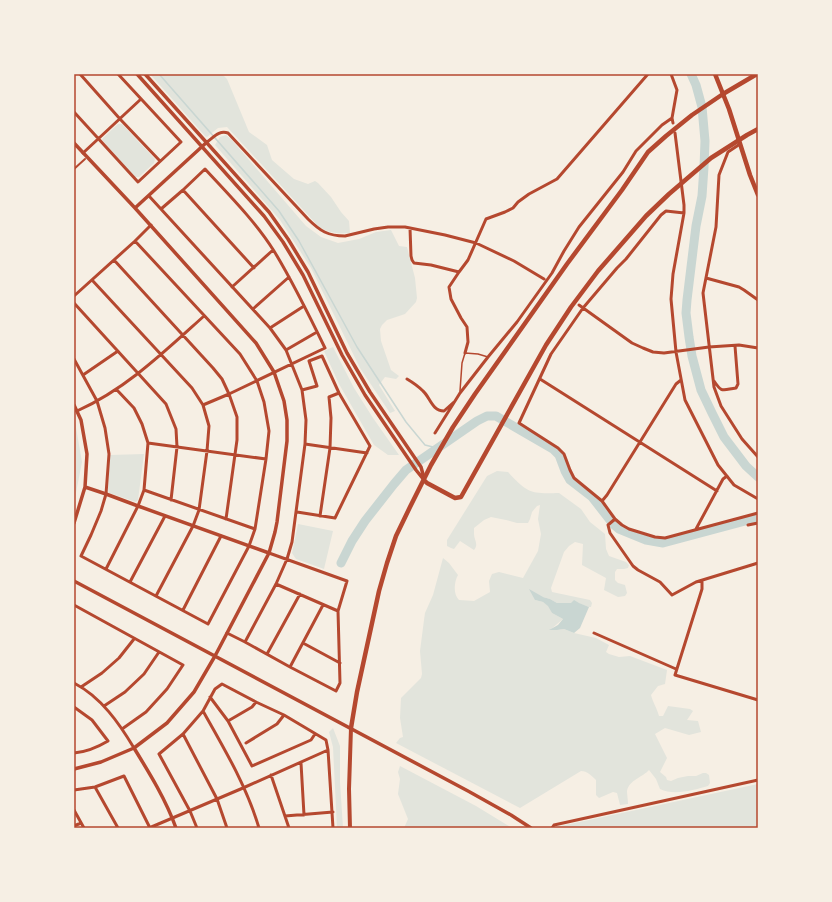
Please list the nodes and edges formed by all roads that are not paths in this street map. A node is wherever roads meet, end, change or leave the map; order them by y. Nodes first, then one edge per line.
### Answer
1 (80, 74) edge
2 (118, 74) edge
3 (137, 74) edge
4 (145, 74) edge
5 (648, 74) edge
6 (671, 74) edge
7 (715, 74) edge
8 (756, 74) edge
9 (723, 94) junction
10 (142, 99) junction
11 (74, 112) edge
12 (672, 118) junction
13 (120, 119) junction
14 (673, 123) dead end
15 (758, 129) edge
16 (675, 133) dead end
17 (98, 139) junction
18 (207, 142) junction
19 (74, 143) edge
20 (740, 144) junction
21 (202, 146) junction
22 (83, 153) junction
23 (85, 159) dead end
24 (160, 161) junction
25 (74, 169) edge
26 (183, 190) junction
27 (758, 195) edge
28 (149, 196) junction
29 (136, 208) junction
30 (161, 209) junction
31 (684, 213) junction
32 (151, 225) junction
33 (410, 228) junction
34 (643, 228) dead end
35 (648, 232) junction
36 (135, 241) junction
37 (476, 243) junction
38 (273, 250) junction
39 (114, 260) junction
40 (254, 268) junction
41 (459, 272) junction
42 (289, 277) junction
43 (706, 278) junction
44 (92, 280) junction
45 (544, 280) dead end
46 (232, 287) junction
47 (74, 296) edge
48 (758, 300) edge
49 (74, 303) edge
50 (579, 305) dead end
51 (304, 306) junction
52 (253, 308) junction
53 (583, 308) junction
54 (204, 316) junction
55 (270, 328) junction
56 (317, 332) junction
57 (183, 335) junction
58 (735, 346) junction
59 (709, 347) junction
60 (758, 348) edge
61 (286, 350) junction
62 (118, 351) junction
63 (676, 352) junction
64 (465, 353) junction
65 (161, 354) junction
66 (488, 357) junction
67 (74, 359) edge
68 (292, 364) junction
69 (274, 372) junction
70 (138, 374) junction
71 (83, 375) junction
72 (406, 378) dead end
73 (540, 379) junction
74 (681, 380) junction
75 (714, 380) junction
76 (257, 381) junction
77 (116, 389) junction
78 (302, 390) junction
79 (339, 393) junction
80 (460, 393) junction
81 (229, 394) junction
82 (456, 399) junction
83 (97, 401) junction
84 (74, 404) edge
85 (203, 405) junction
86 (77, 411) junction
87 (435, 433) dead end
88 (640, 442) junction
89 (148, 443) junction
90 (306, 444) junction
91 (178, 447) junction
92 (330, 448) junction
93 (207, 451) junction
94 (367, 453) junction
95 (236, 455) junction
96 (758, 457) edge
97 (266, 459) junction
98 (727, 476) junction
99 (424, 480) junction
100 (84, 487) junction
101 (144, 490) junction
102 (717, 490) junction
103 (106, 494) junction
104 (758, 499) edge
105 (171, 500) junction
106 (602, 501) junction
107 (138, 506) junction
108 (199, 510) junction
109 (296, 512) junction
110 (758, 513) edge
111 (165, 516) junction
112 (320, 516) junction
113 (615, 518) junction
114 (226, 520) junction
115 (74, 523) edge
116 (758, 523) edge
117 (748, 525) dead end
118 (193, 526) junction
119 (255, 529) junction
120 (696, 529) junction
121 (221, 536) junction
122 (249, 546) junction
123 (268, 553) junction
124 (287, 559) junction
125 (758, 563) edge
126 (106, 569) junction
127 (74, 581) edge
128 (702, 581) junction
129 (130, 582) junction
130 (276, 584) junction
131 (300, 594) junction
132 (156, 596) junction
133 (74, 605) edge
134 (323, 605) junction
135 (183, 610) junction
136 (338, 611) junction
137 (227, 633) junction
138 (594, 633) dead end
139 (134, 638) junction
140 (245, 642) junction
141 (303, 643) junction
142 (159, 652) junction
143 (267, 654) junction
144 (215, 656) junction
145 (340, 663) junction
146 (290, 667) junction
147 (676, 669) junction
148 (74, 683) edge
149 (81, 687) junction
150 (210, 698) junction
151 (758, 700) edge
152 (256, 702) junction
153 (104, 706) junction
154 (74, 708) edge
155 (202, 711) junction
156 (284, 716) junction
157 (228, 721) junction
158 (122, 728) junction
159 (351, 728) junction
160 (183, 734) junction
161 (315, 734) junction
162 (246, 743) dead end
163 (134, 748) junction
164 (328, 750) junction
165 (74, 753) edge
166 (300, 762) junction
167 (74, 770) edge
168 (271, 775) junction
169 (758, 780) edge
170 (94, 787) junction
171 (244, 788) junction
172 (74, 790) edge
173 (217, 800) junction
174 (74, 810) edge
175 (190, 811) junction
176 (332, 812) junction
177 (304, 815) junction
178 (285, 816) junction
179 (173, 819) junction
180 (81, 823) junction
181 (74, 826) edge
182 (84, 828) edge
183 (118, 828) edge
184 (150, 828) edge
185 (176, 828) edge
186 (197, 828) edge
187 (227, 828) edge
188 (259, 828) edge
189 (288, 828) edge
190 (333, 828) edge
191 (350, 828) edge
192 (531, 828) edge
193 (552, 828) edge

1 - 13 street
2 - 10 street
3 - 21 street
4 - 18 street
5 - 37 street
6 - 12 street
7 - 9 main road
8 - 9 main road
9 - 20 main road
9 - 99 main road
10 - 13 street
10 - 24 street
11 - 17 street
12 - 14 street
12 - 66 street
13 - 17 street
13 - 24 street
15 - 99 main road
16 - 31 street
17 - 22 street
17 - 24 street
18 - 21 street
18 - 33 street
18 - 99 street
19 - 22 street
20 - 27 main road
20 - 43 street
21 - 28 street
21 - 99 street
22 - 29 street
23 - 25 street
26 - 30 street
26 - 38 street
26 - 40 street
28 - 29 street
28 - 30 street
29 - 32 street
30 - 46 street
31 - 35 street
31 - 63 street
32 - 36 street
32 - 69 street
33 - 37 street
33 - 41 street
34 - 35 street
35 - 53 street
36 - 39 street
36 - 54 street
37 - 41 street
37 - 45 street
38 - 40 street
38 - 42 street
39 - 44 street
39 - 57 street
40 - 46 street
41 - 64 street
42 - 51 street
42 - 52 street
43 - 48 street
43 - 59 street
44 - 47 street
44 - 65 street
46 - 52 street
49 - 62 street
50 - 53 street
51 - 55 street
51 - 56 street
52 - 55 street
53 - 63 street
53 - 73 street
54 - 57 street
54 - 76 street
55 - 61 street
56 - 61 street
56 - 68 street
57 - 65 street
57 - 81 street
58 - 59 street
58 - 60 street
58 - 75 street
59 - 63 street
59 - 75 street
61 - 68 street
62 - 70 street
62 - 71 street
63 - 74 street
64 - 66 lane
64 - 80 lane
65 - 70 street
65 - 85 street
66 - 80 street
67 - 71 street
68 - 69 street
68 - 78 street
69 - 76 street
69 - 123 street
70 - 77 street
70 - 91 street
71 - 83 street
72 - 82 street
73 - 88 street
73 - 106 street
74 - 88 street
74 - 98 street
75 - 96 street
76 - 81 street
76 - 97 street
77 - 83 street
77 - 89 street
78 - 79 street
78 - 90 street
79 - 92 street
79 - 94 street
80 - 82 street
81 - 85 street
81 - 95 street
82 - 87 street
83 - 86 street
83 - 103 street
84 - 86 street
85 - 93 street
86 - 100 street
88 - 102 street
88 - 106 street
89 - 91 street
89 - 101 street
90 - 92 street
90 - 109 street
91 - 93 street
91 - 105 street
92 - 94 street
92 - 112 street
93 - 95 street
93 - 108 street
94 - 112 street
95 - 97 street
95 - 114 street
97 - 119 street
98 - 102 street
98 - 104 street
99 - 159 main road
100 - 103 street
100 - 115 street
101 - 105 street
101 - 107 street
102 - 120 street
103 - 107 street
103 - 126 street
105 - 108 street
106 - 113 street
107 - 111 street
107 - 126 street
108 - 114 street
108 - 118 street
109 - 112 street
109 - 124 street
110 - 120 street
111 - 118 street
111 - 129 street
113 - 120 street
113 - 128 street
114 - 119 street
116 - 117 street
118 - 121 street
118 - 132 street
119 - 122 street
121 - 122 street
121 - 135 street
122 - 123 street
122 - 135 street
123 - 124 street
123 - 137 street
124 - 130 street
124 - 136 street
125 - 128 street
126 - 129 street
127 - 144 street
128 - 147 street
129 - 132 street
130 - 131 street
130 - 140 street
131 - 134 street
131 - 143 street
132 - 135 street
133 - 139 street
134 - 136 street
134 - 141 street
136 - 145 street
137 - 140 street
137 - 144 street
138 - 147 street
139 - 142 street
139 - 149 street
140 - 143 street
141 - 145 street
141 - 146 street
142 - 153 street
142 - 158 street
143 - 146 street
144 - 159 street
144 - 163 street
145 - 146 street
147 - 151 street
148 - 149 street
149 - 153 street
150 - 152 street
150 - 155 street
150 - 157 street
152 - 156 street
152 - 157 street
153 - 158 street
154 - 165 street
155 - 160 street
155 - 171 street
156 - 161 street
156 - 162 street
157 - 161 street
158 - 163 street
159 - 191 main road
159 - 192 street
160 - 173 street
160 - 175 street
161 - 164 street
163 - 167 street
163 - 179 street
164 - 166 street
164 - 176 street
166 - 168 street
166 - 177 street
168 - 171 street
168 - 178 street
169 - 193 street
170 - 172 street
170 - 183 street
170 - 184 street
171 - 173 street
171 - 188 street
173 - 175 street
173 - 187 street
174 - 180 street
175 - 179 street
175 - 186 street
176 - 177 street
176 - 190 street
177 - 178 street
178 - 189 street
179 - 184 street
179 - 185 street
180 - 181 street
180 - 182 street

